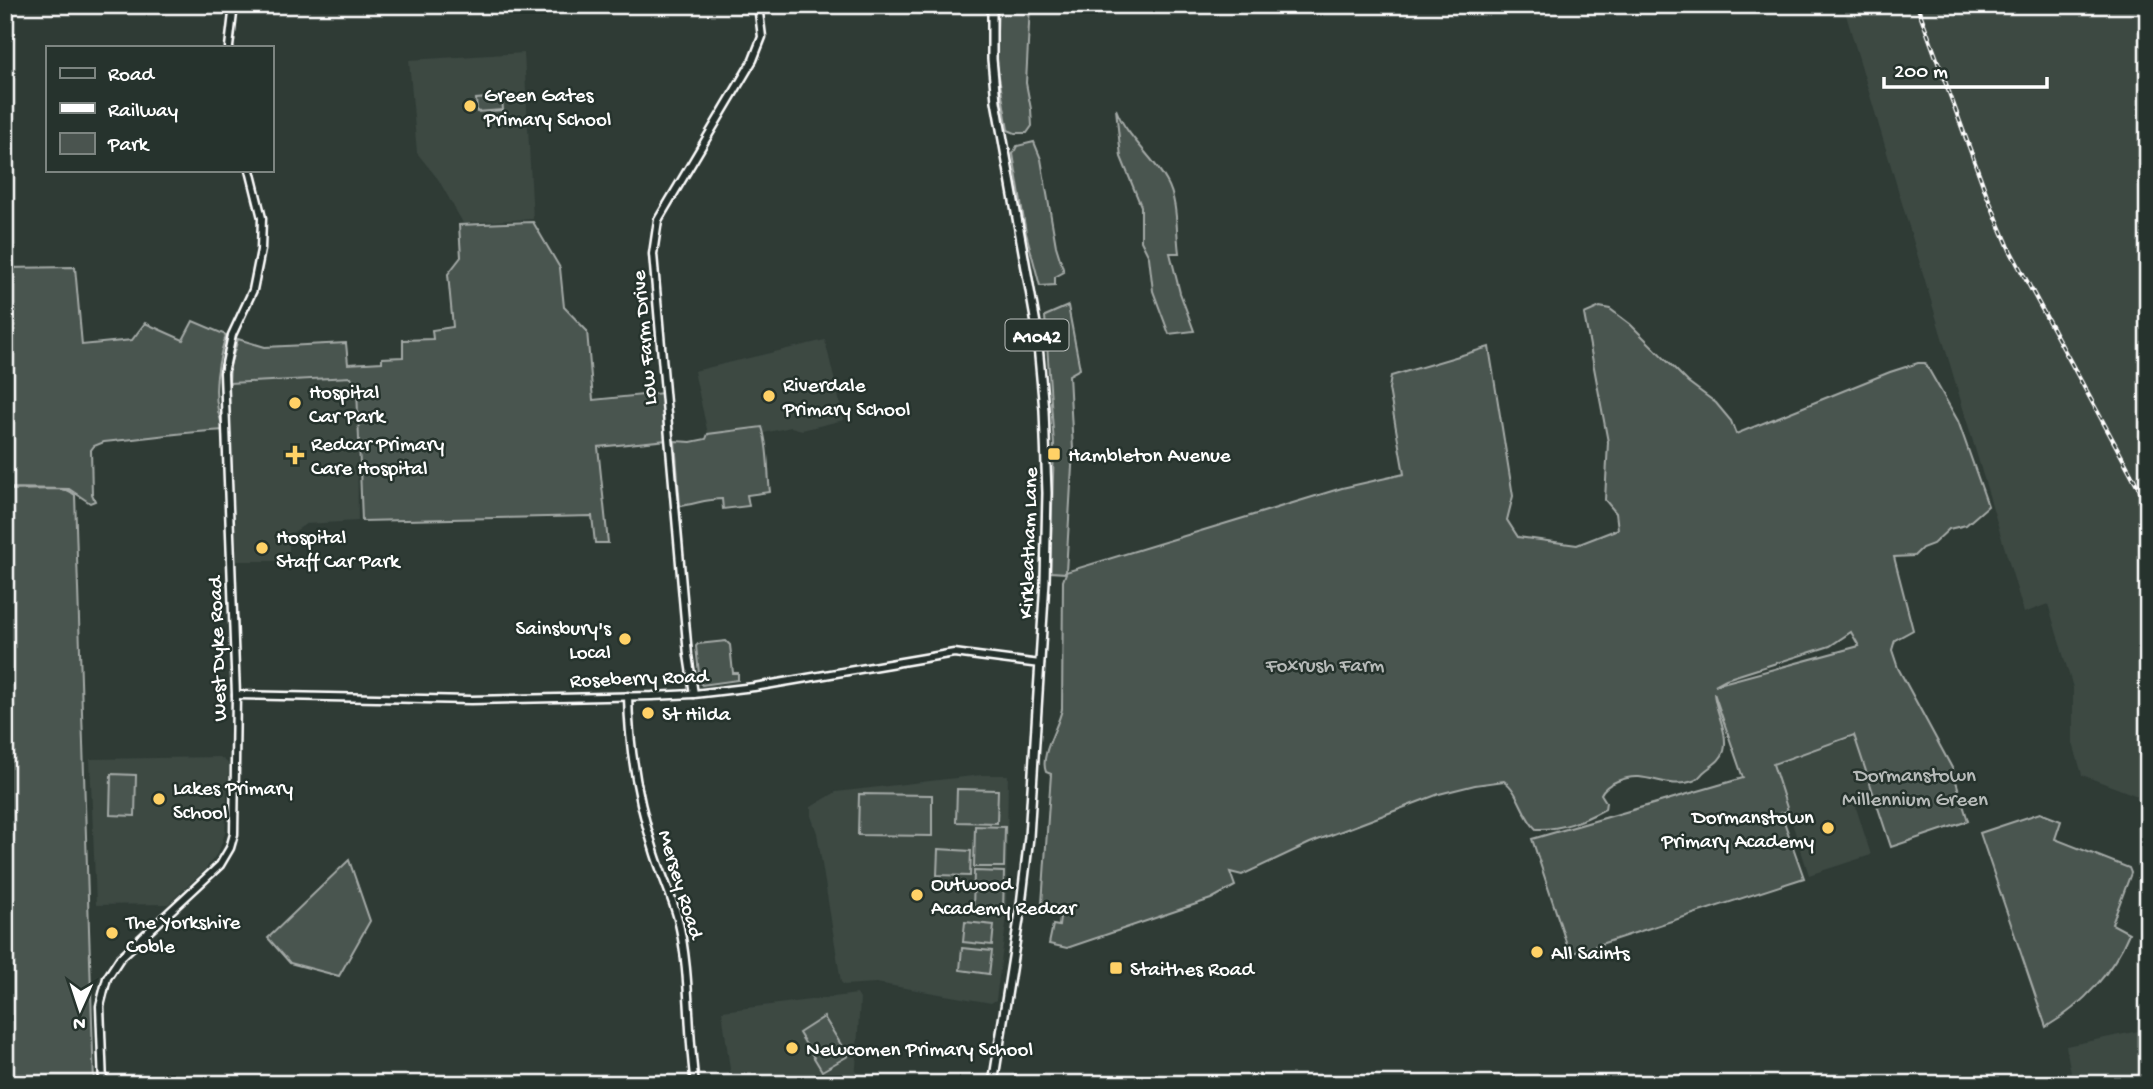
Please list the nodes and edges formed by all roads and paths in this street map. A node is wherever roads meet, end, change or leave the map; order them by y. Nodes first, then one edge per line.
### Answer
1 (234, 5) edge
2 (758, 5) edge
3 (992, 5) edge
4 (229, 46) edge
5 (250, 172) edge
6 (1040, 664) junction
7 (694, 694) junction
8 (236, 695) junction
9 (628, 696) junction
10 (103, 1084) edge
11 (695, 1084) edge
12 (993, 1084) edge

1 - 4 street
2 - 7 street, Low Farm Drive
3 - 6 main road, Kirkleatham Lane / A1042
5 - 8 street, West Dyke Road
6 - 7 street, Roseberry Road
6 - 12 main road, Kirkleatham Lane / A1042
7 - 9 street, Roseberry Road
8 - 9 street, Roseberry Road
8 - 10 street, West Dyke Road
9 - 11 street, Mersey Road

